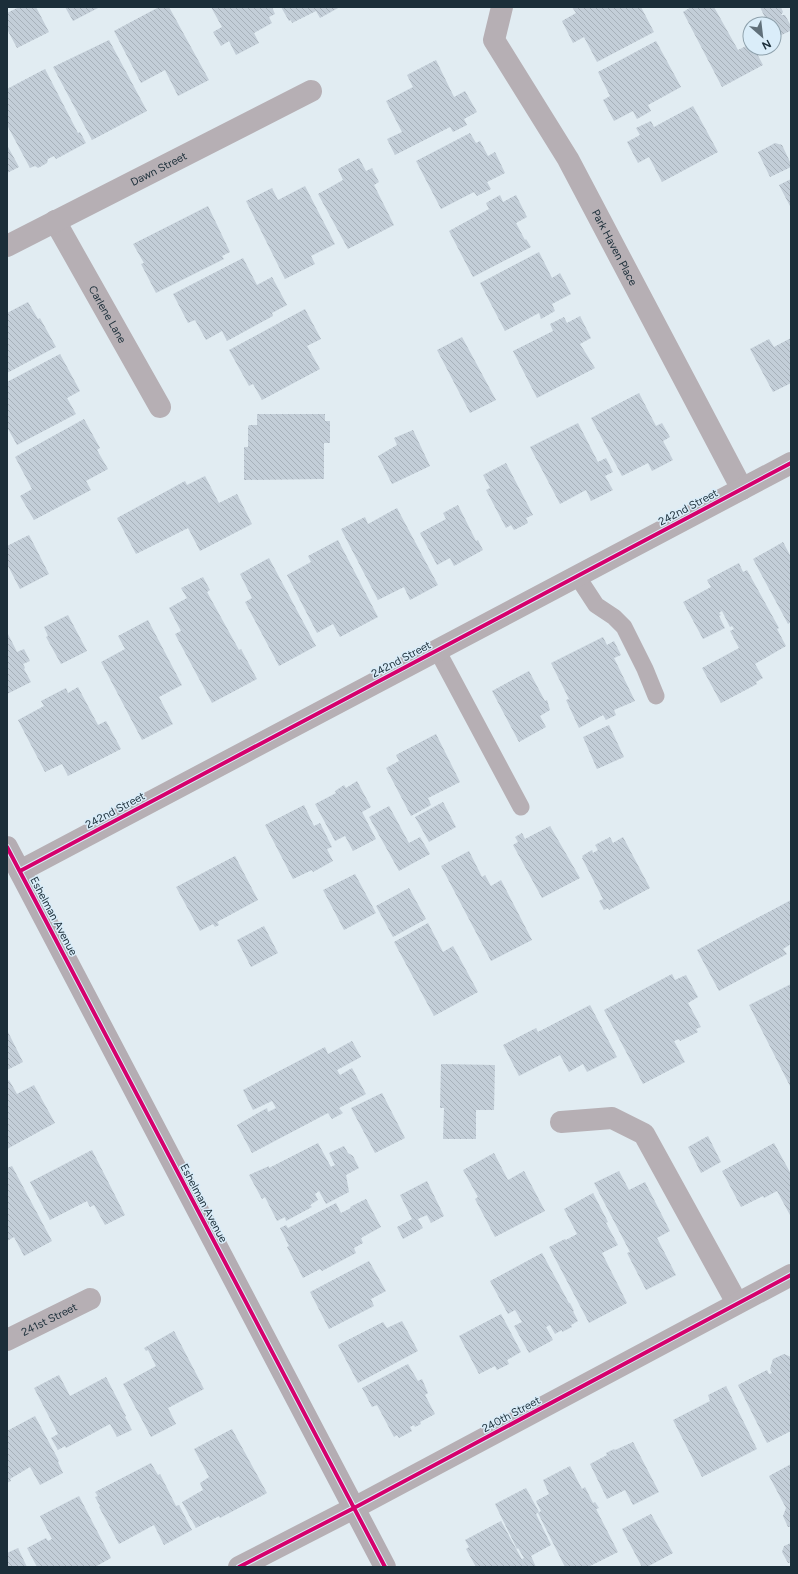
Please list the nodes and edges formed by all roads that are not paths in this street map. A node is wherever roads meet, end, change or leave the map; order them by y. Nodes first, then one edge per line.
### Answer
1 (502, 7) edge
2 (311, 91) dead end
3 (55, 221) junction
4 (7, 246) edge
5 (160, 407) dead end
6 (791, 463) edge
7 (742, 489) junction
8 (577, 576) junction
9 (437, 650) junction
10 (656, 696) dead end
11 (521, 807) dead end
12 (7, 847) edge
13 (20, 871) junction
14 (561, 1122) dead end
15 (790, 1276) edge
16 (90, 1299) dead end
17 (737, 1304) junction
18 (7, 1340) edge
19 (354, 1508) junction
20 (239, 1567) edge
21 (385, 1567) edge

1 - 7 street, Park Haven Place
2 - 3 street, Dawn Street
3 - 4 street, Dawn Street
3 - 5 street, Carlene Lane
6 - 7 street, 242nd Street
7 - 8 street, 242nd Street
8 - 9 street, 242nd Street
8 - 10 lane
9 - 11 lane
9 - 13 street, 242nd Street
12 - 13 street, Eshelman Avenue
13 - 19 street, Eshelman Avenue
14 - 17 street
15 - 17 street, 240th Street
16 - 18 street, 241st Street
17 - 19 street, 240th Street
19 - 20 street, 240th Street
19 - 21 street, Eshelman Avenue

